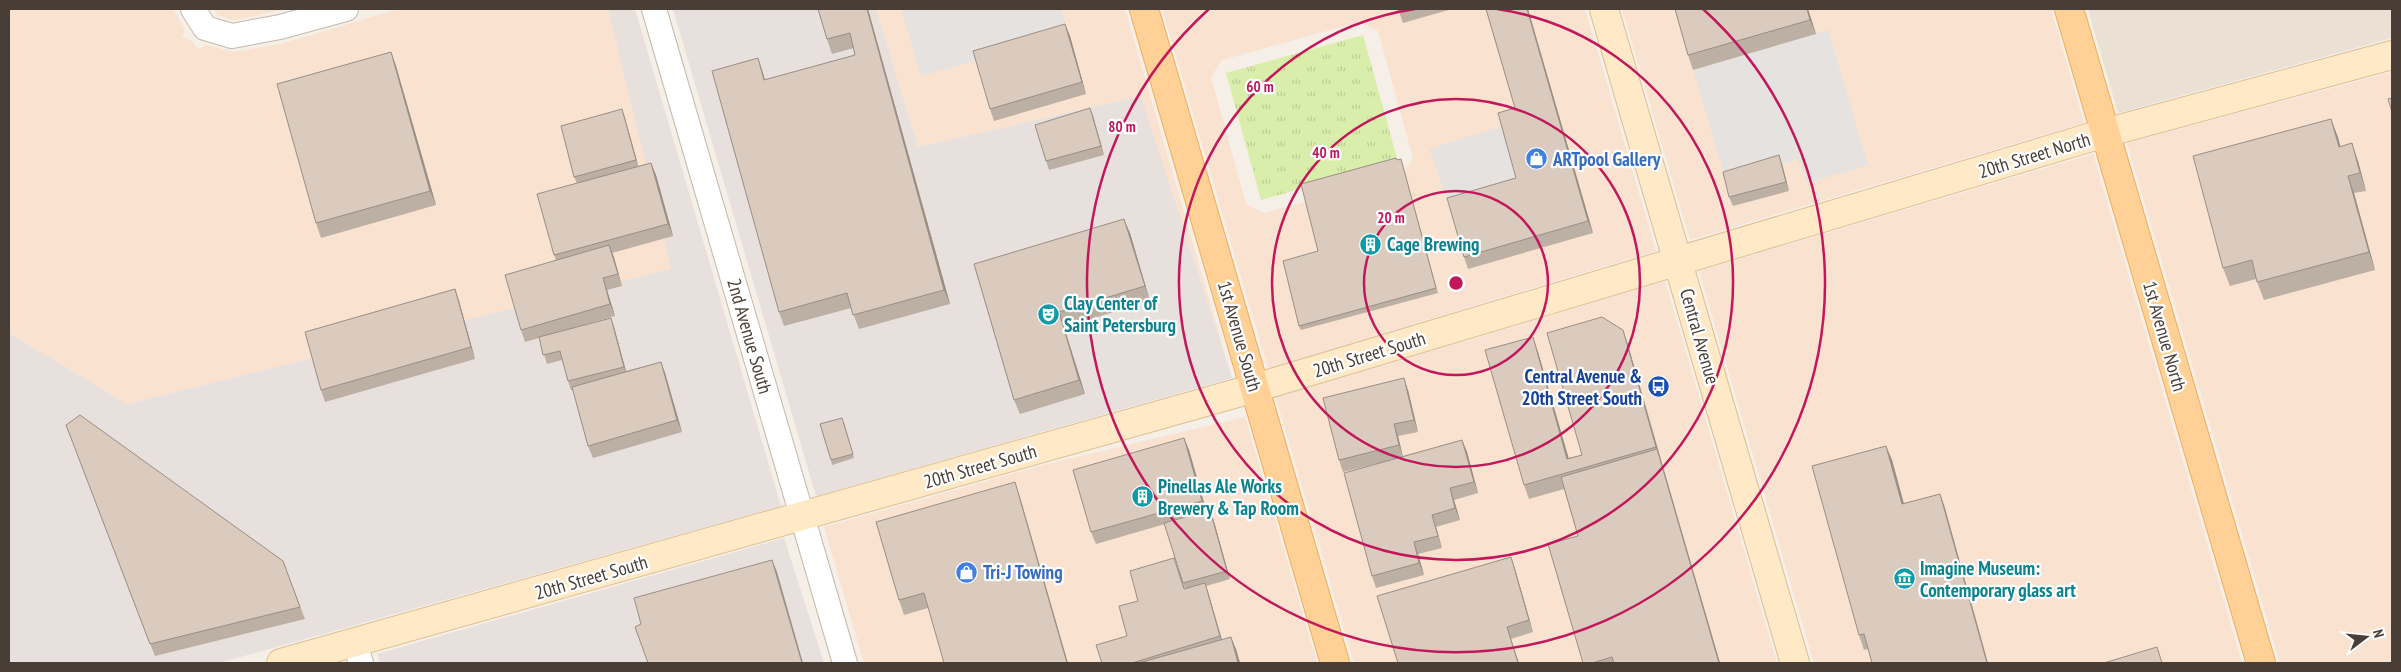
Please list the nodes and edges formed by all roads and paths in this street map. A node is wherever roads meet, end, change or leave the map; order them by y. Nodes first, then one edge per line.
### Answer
1 (346, 9) edge
2 (654, 9) edge
3 (1144, 9) edge
4 (1604, 9) edge
5 (2069, 9) edge
6 (199, 18) edge
7 (2392, 55) edge
8 (2105, 133) junction
9 (1678, 260) junction
10 (1255, 388) junction
11 (803, 516) junction
12 (358, 653) edge
13 (281, 663) edge
14 (845, 663) edge
15 (1335, 663) edge
16 (1795, 663) edge
17 (2261, 663) edge

1 - 6 street
2 - 11 street, 2nd Avenue South
3 - 10 main road, 1st Avenue South
4 - 9 street, Central Avenue
5 - 8 main road, 1st Avenue North
7 - 8 street, 20th Street North
8 - 9 street, 20th Street North
8 - 17 main road, 1st Avenue North
9 - 10 street, 20th Street South
9 - 16 street, Central Avenue
10 - 11 street, 20th Street South
10 - 15 main road, 1st Avenue South
11 - 12 street, 20th Street South
11 - 14 street, 2nd Avenue South
12 - 13 street, 20th Street South

